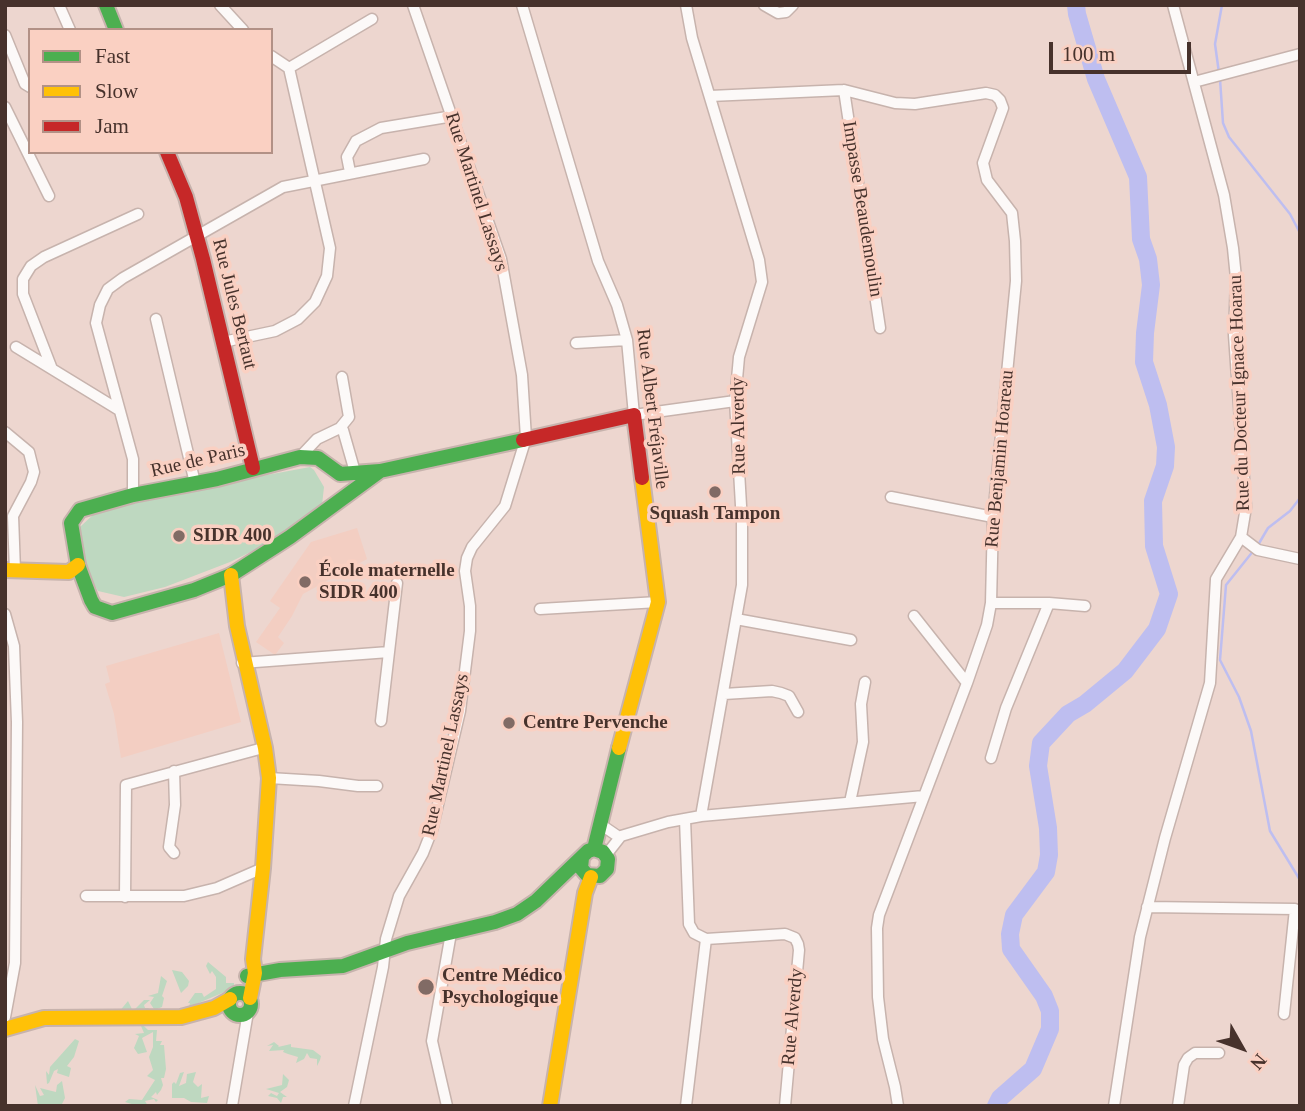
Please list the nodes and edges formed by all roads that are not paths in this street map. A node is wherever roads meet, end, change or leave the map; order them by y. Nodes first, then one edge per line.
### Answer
1 (59, 5) edge
2 (106, 5) edge
3 (220, 5) edge
4 (413, 5) edge
5 (523, 5) edge
6 (687, 5) edge
7 (764, 5) edge
8 (793, 5) edge
9 (1173, 5) edge
10 (372, 19) dead end
11 (68, 28) edge
12 (115, 28) edge
13 (241, 28) edge
14 (5, 35) edge
15 (1300, 54) edge
16 (273, 57) edge
17 (289, 68) junction
18 (1194, 82) junction
19 (28, 86) edge
20 (844, 90) junction
21 (710, 96) junction
22 (5, 107) edge
23 (453, 116) junction
24 (28, 153) edge
25 (28, 154) edge
26 (168, 154) edge
27 (424, 159) dead end
28 (350, 172) junction
29 (314, 179) junction
30 (49, 195) dead end
31 (138, 214) dead end
32 (197, 236) junction
33 (156, 319) dead end
34 (880, 328) dead end
35 (627, 340) junction
36 (223, 342) junction
37 (576, 343) dead end
38 (16, 347) dead end
39 (52, 369) junction
40 (342, 377) dead end
41 (735, 401) junction
42 (119, 410) junction
43 (634, 415) junction
44 (340, 428) junction
45 (5, 432) edge
46 (526, 438) junction
47 (300, 457) junction
48 (253, 468) junction
49 (380, 471) junction
50 (347, 473) junction
51 (195, 483) junction
52 (133, 495) junction
53 (891, 497) dead end
54 (341, 500) junction
55 (993, 517) junction
56 (1245, 539) junction
57 (1300, 559) edge
58 (74, 569) junction
59 (10, 570) edge
60 (231, 575) junction
61 (397, 583) dead end
62 (194, 590) junction
63 (658, 602) junction
64 (991, 603) junction
65 (1049, 603) junction
66 (1085, 606) dead end
67 (540, 609) dead end
68 (5, 614) edge
69 (914, 615) dead end
70 (736, 619) junction
71 (851, 640) dead end
72 (389, 652) junction
73 (243, 662) junction
74 (865, 682) dead end
75 (967, 683) junction
76 (724, 694) junction
77 (798, 712) dead end
78 (382, 721) dead end
79 (264, 748) junction
80 (991, 758) dead end
81 (174, 771) junction
82 (268, 775) junction
83 (377, 786) dead end
84 (924, 796) junction
85 (850, 802) junction
86 (701, 816) junction
87 (685, 820) junction
88 (600, 824) junction
89 (617, 837) junction
90 (174, 853) dead end
91 (589, 861) junction
92 (263, 868) junction
93 (86, 896) dead end
94 (125, 897) junction
95 (1147, 906) junction
96 (450, 933) junction
97 (706, 939) junction
98 (386, 951) junction
99 (252, 970) junction
100 (239, 1002) junction
101 (1284, 1014) dead end
102 (5, 1017) edge
103 (5, 1028) edge
104 (1219, 1053) dead end
105 (232, 1106) edge
106 (354, 1106) edge
107 (447, 1106) edge
108 (550, 1106) edge
109 (686, 1106) edge
110 (785, 1106) edge
111 (898, 1106) edge
112 (1114, 1106) edge
113 (1178, 1106) edge

1 - 11 street
2 - 12 street
3 - 13 street
4 - 23 street, Rue Martinel Lassays
5 - 35 street, Rue Albert Fréjaville
6 - 21 street, Rue Alverdy
7 - 8 street
9 - 18 street, Rue du Docteur Ignace Hoarau
10 - 17 street
14 - 19 street
15 - 18 street
16 - 17 street
17 - 29 street
18 - 56 street, Rue du Docteur Ignace Hoarau
20 - 21 street, Rue Benjamin Hoareau
20 - 34 street, Impasse Beaudemoulin
20 - 55 street, Rue Benjamin Hoareau
21 - 41 street, Rue Alverdy
22 - 24 street
23 - 28 street
23 - 46 street, Rue Martinel Lassays
25 - 30 street
26 - 32 street, Rue Jules Bertaut
27 - 28 street
28 - 29 street
29 - 32 street
29 - 36 street
31 - 39 street
32 - 36 street, Rue Jules Bertaut
32 - 42 street
33 - 51 street
35 - 37 street
35 - 43 street, Rue Albert Fréjaville
36 - 48 street, Rue Jules Bertaut
38 - 39 street
39 - 42 street
40 - 44 street
41 - 43 street
41 - 70 street, Rue Alverdy
42 - 52 street
43 - 46 street
43 - 63 street, Rue Albert Fréjaville
44 - 47 street
44 - 50 street
45 - 59 street
46 - 49 street
46 - 98 street, Rue Martinel Lassays
47 - 48 street, Rue de Paris
47 - 50 street
48 - 51 street, Rue de Paris
49 - 50 street
49 - 54 street
50 - 54 street
51 - 52 street, Rue de Paris
52 - 58 street, Rue de Paris
53 - 55 street
54 - 60 street
55 - 64 street, Rue Benjamin Hoareau
56 - 57 street
56 - 95 street, Rue du Docteur Ignace Hoarau
58 - 59 street
58 - 62 street
60 - 62 street
60 - 73 street
61 - 72 street
62 - 73 street
63 - 67 street
63 - 88 street, Rue Albert Fréjaville
64 - 65 street
64 - 75 street, Rue Benjamin Hoareau
65 - 66 street
65 - 80 street
68 - 102 street
69 - 75 street
70 - 71 street
70 - 76 street, Rue Alverdy
72 - 73 street
72 - 78 street
73 - 79 street
74 - 85 street
75 - 84 street, Rue Benjamin Hoareau
76 - 77 street
76 - 86 street, Rue Alverdy
79 - 81 street
79 - 82 street
81 - 90 street
81 - 94 street
82 - 83 street
82 - 92 street
84 - 85 street
84 - 111 street, Rue Benjamin Hoareau
85 - 86 street
86 - 87 street
87 - 89 street
87 - 97 street
88 - 89 street
88 - 91 street, Rue Albert Fréjaville
89 - 91 street
91 - 96 street
91 - 108 street, Rue Albert Fréjaville
92 - 94 street
92 - 99 street
93 - 94 street
95 - 101 street
95 - 112 street, Rue du Docteur Ignace Hoarau
96 - 98 street
96 - 107 street
97 - 109 street
97 - 110 street, Rue Alverdy
98 - 99 street
98 - 106 street, Rue Martinel Lassays
99 - 100 street
100 - 103 street
100 - 105 street
104 - 113 street

